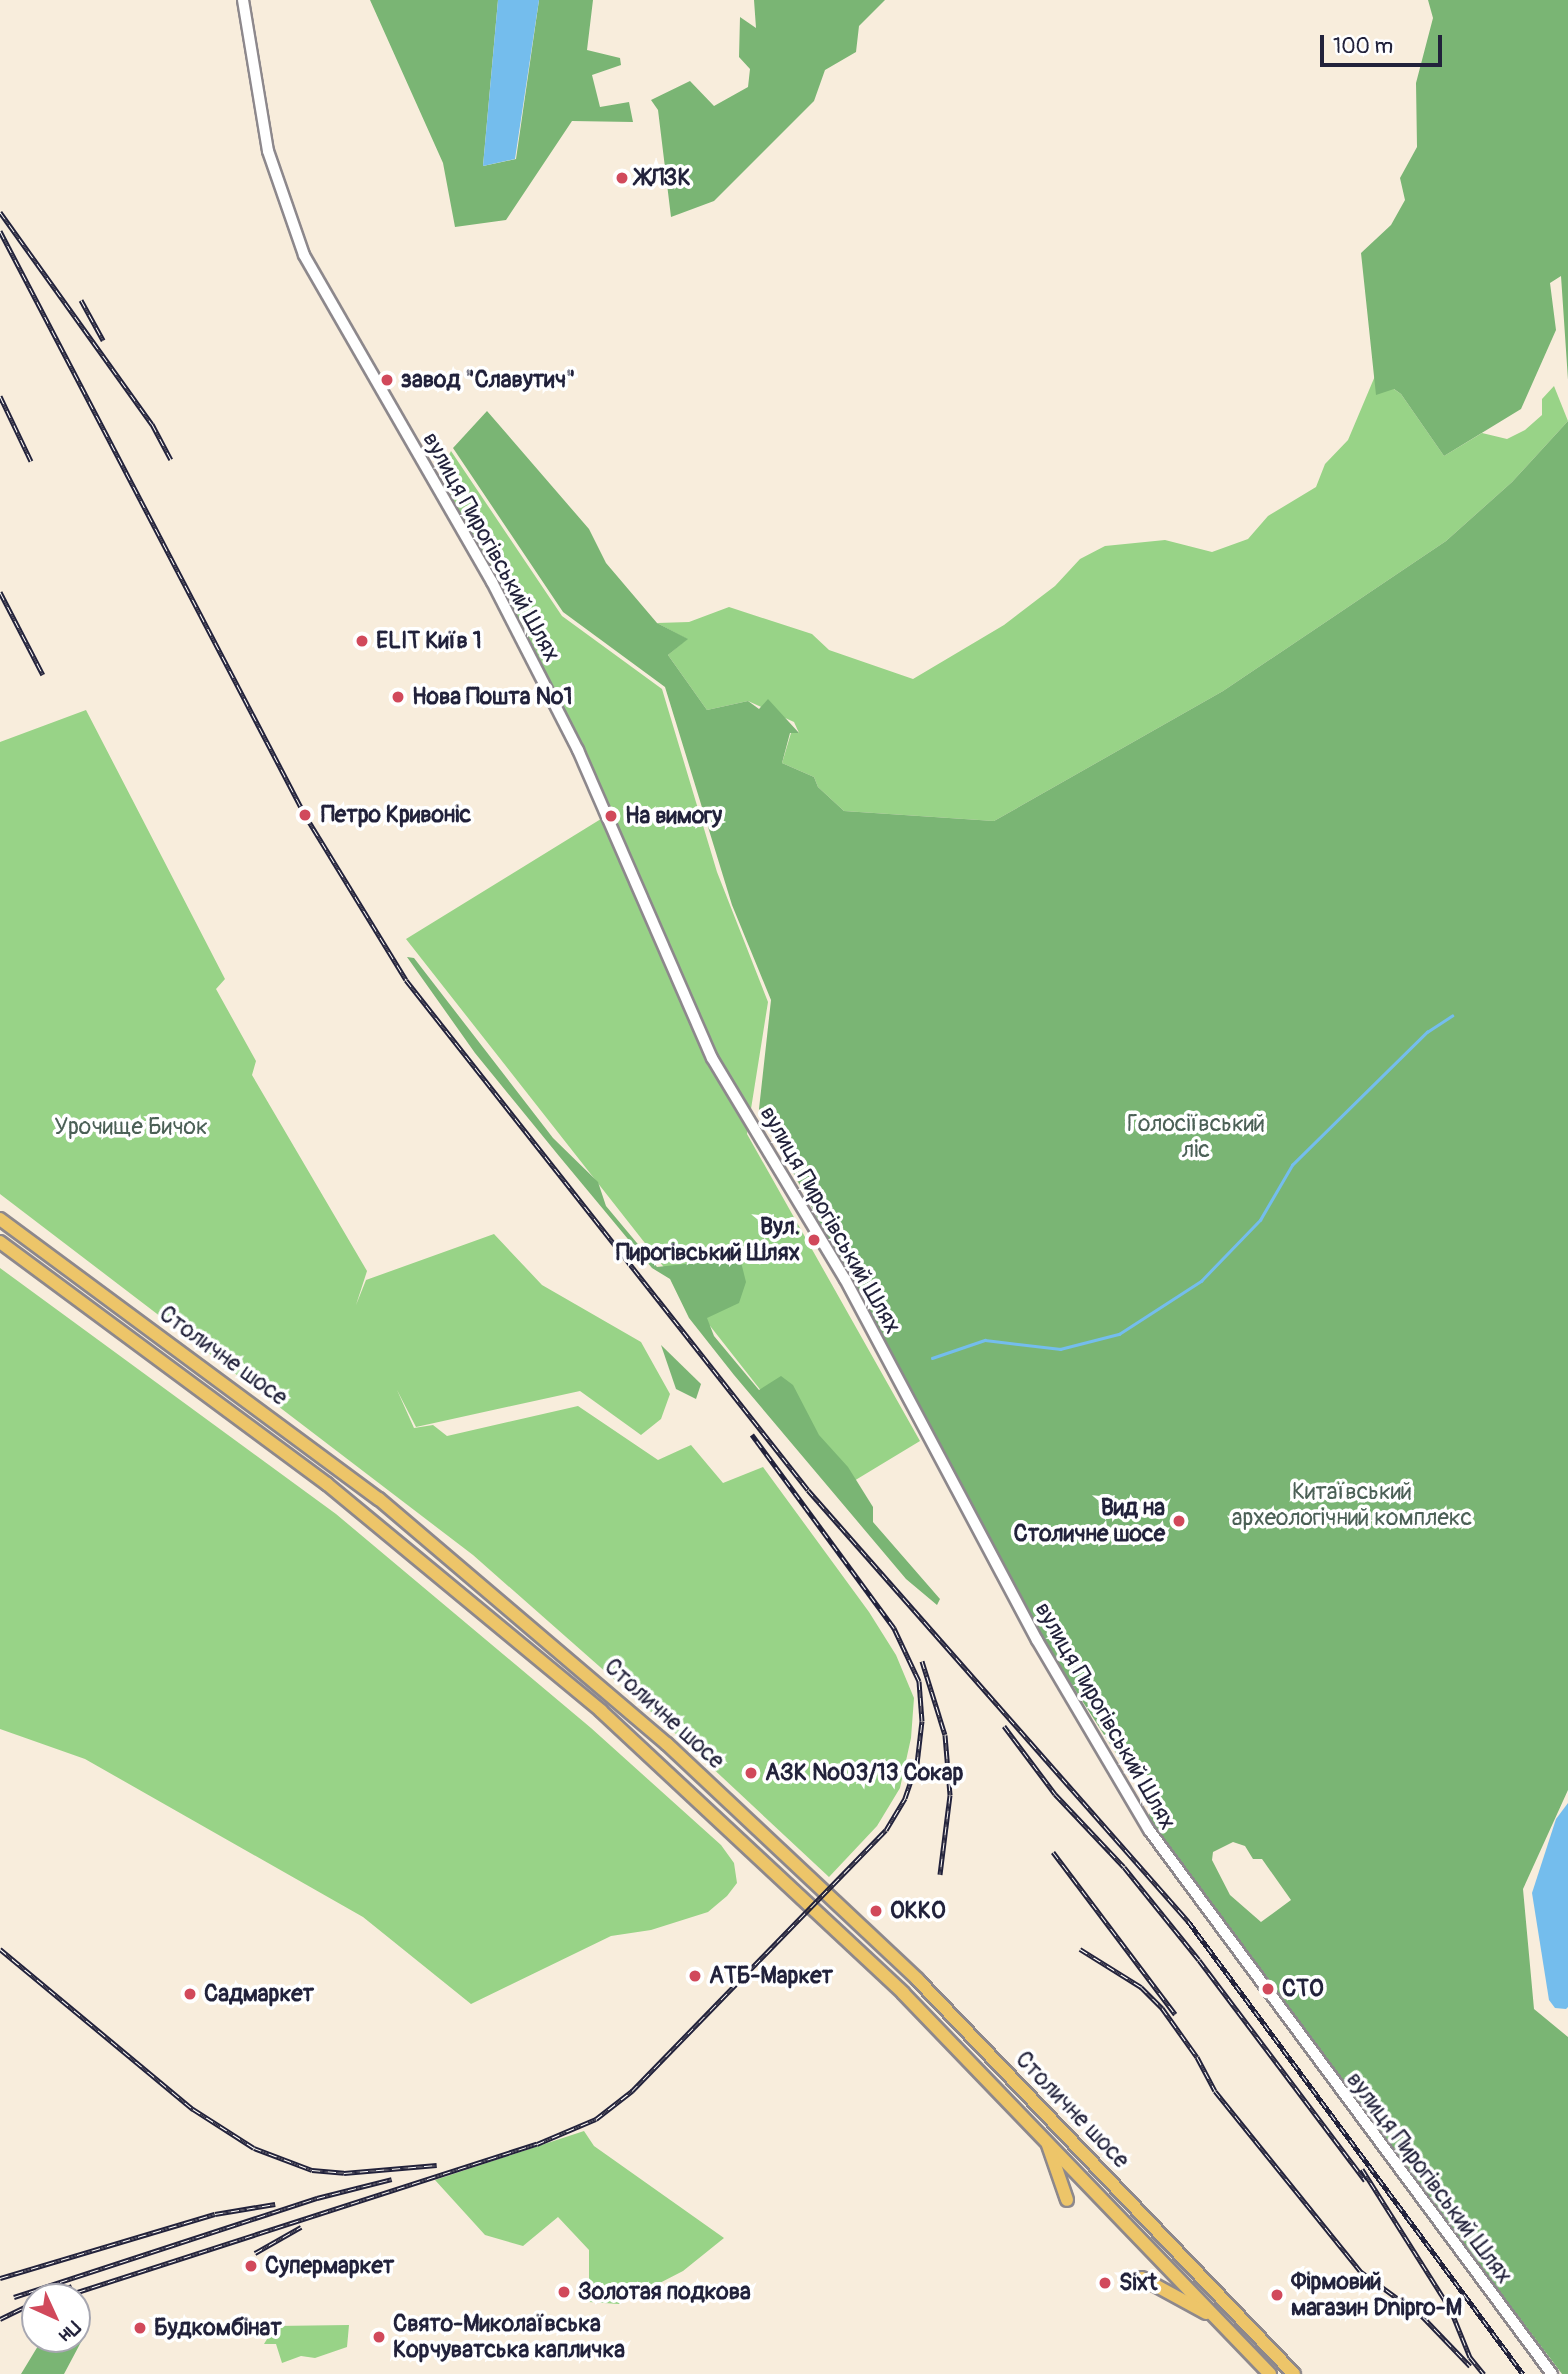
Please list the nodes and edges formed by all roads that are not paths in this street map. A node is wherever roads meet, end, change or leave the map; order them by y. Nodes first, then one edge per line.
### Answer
1 (243, 0) edge
2 (0, 1219) edge
3 (0, 1242) edge
4 (1047, 2141) junction
5 (1067, 2200) dead end
6 (1142, 2278) dead end
7 (1216, 2318) junction
8 (1270, 2374) edge
9 (1294, 2374) edge
10 (1552, 2374) edge

1 - 10 street, вулиця Пирогівський Шлях
2 - 9 highway, Столичне шосе
3 - 4 highway, Столичне шосе
4 - 5 highway
4 - 7 highway, Столичне шосе
6 - 7 highway
7 - 8 highway, Столичне шосе

